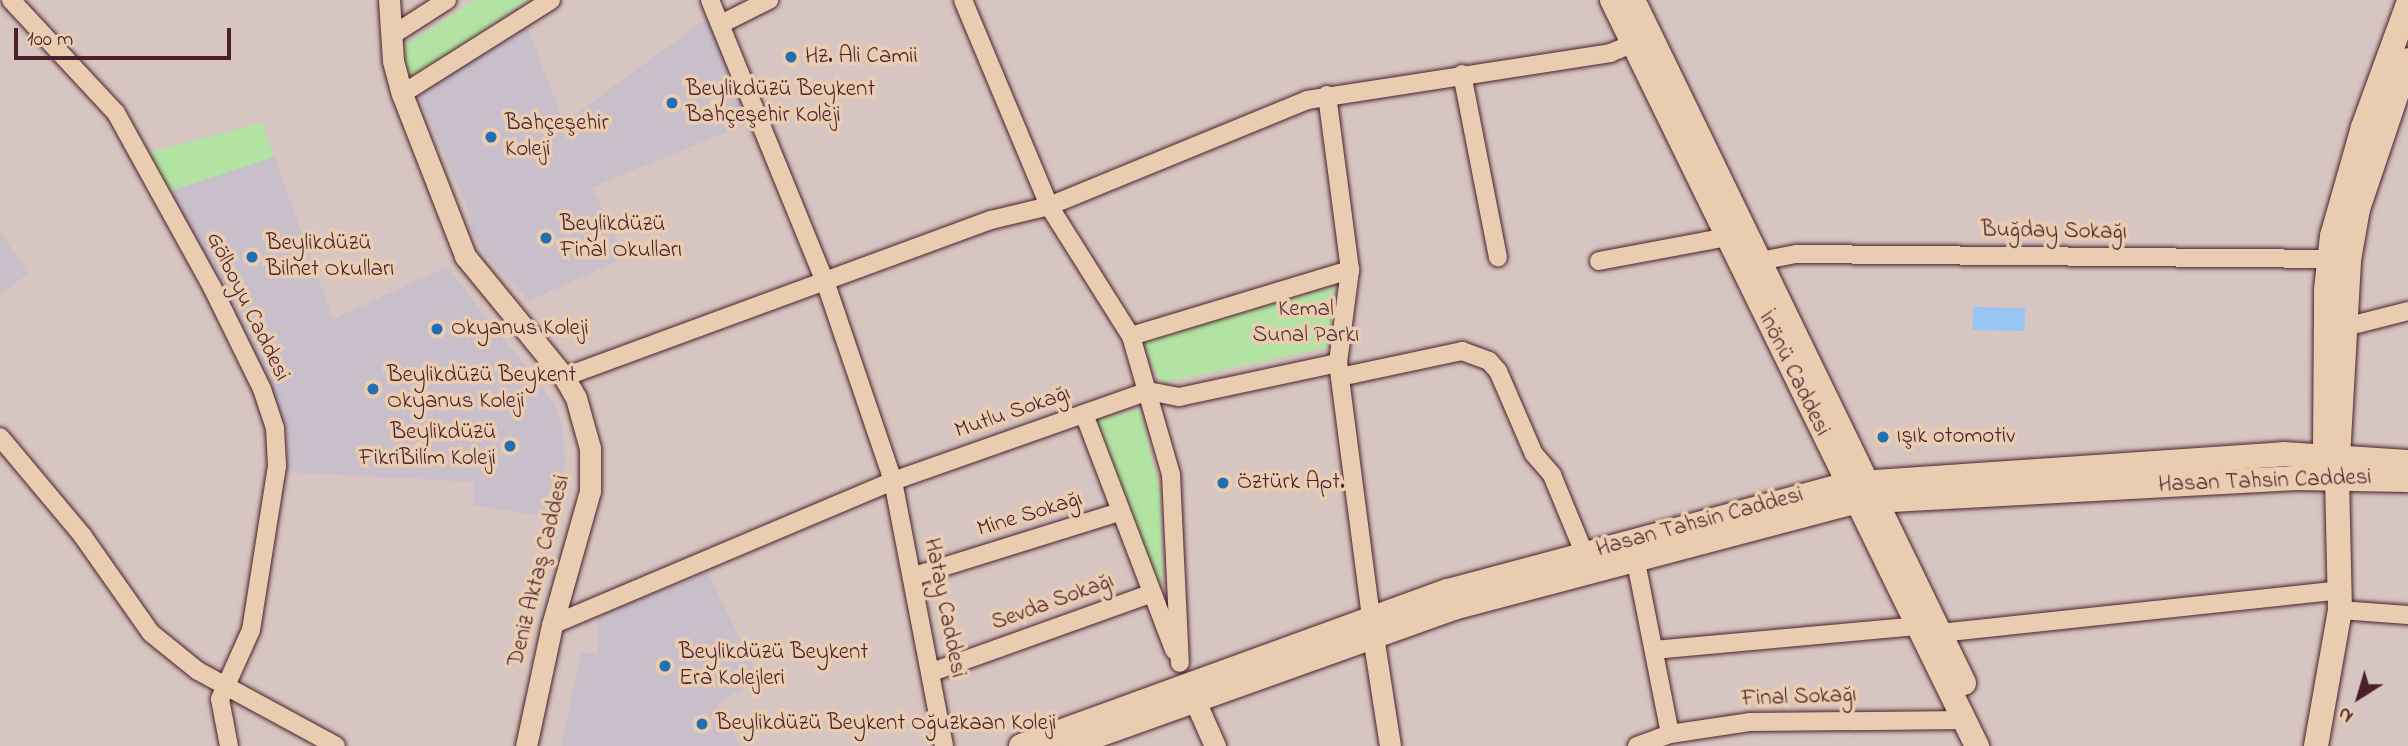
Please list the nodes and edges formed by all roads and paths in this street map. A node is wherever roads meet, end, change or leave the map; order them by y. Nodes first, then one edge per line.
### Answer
1 (11, 0) edge
2 (389, 0) edge
3 (447, 0) edge
4 (551, 0) edge
5 (710, 0) edge
6 (769, 0) edge
7 (964, 0) edge
8 (1612, 0) edge
9 (1633, 0) edge
10 (2408, 4) edge
11 (721, 24) junction
12 (394, 34) junction
13 (1641, 40) junction
14 (2408, 60) edge
15 (1462, 74) junction
16 (402, 94) junction
17 (1328, 95) junction
18 (1049, 206) junction
19 (1727, 237) junction
20 (1498, 258) dead end
21 (2339, 259) junction
22 (1600, 261) dead end
23 (1760, 261) junction
24 (1350, 270) junction
25 (826, 284) junction
26 (2408, 311) edge
27 (2357, 324) dead end
28 (1130, 336) junction
29 (1339, 370) junction
30 (565, 377) junction
31 (1148, 391) junction
32 (1084, 414) junction
33 (0, 437) edge
34 (2408, 462) edge
35 (2334, 463) junction
36 (2408, 480) edge
37 (893, 481) junction
38 (1861, 491) junction
39 (1120, 512) junction
40 (1585, 555) junction
41 (1636, 562) junction
42 (914, 576) junction
43 (1150, 594) junction
44 (2340, 600) junction
45 (2408, 615) edge
46 (552, 625) junction
47 (1916, 626) junction
48 (1371, 627) junction
49 (1940, 633) junction
50 (1654, 650) junction
51 (932, 672) junction
52 (1188, 682) junction
53 (226, 686) junction
54 (1965, 720) junction
55 (1671, 734) junction
56 (229, 746) edge
57 (336, 746) edge
58 (526, 746) edge
59 (944, 746) edge
60 (1021, 746) edge
61 (1068, 746) edge
62 (1215, 746) edge
63 (1390, 746) edge
64 (1637, 746) edge
65 (1977, 746) edge
66 (1993, 746) edge
67 (2316, 746) edge

1 - 53 street, Gölboyu Caddesi
2 - 12 street, Deniz Aktaş Caddesi
3 - 12 street
4 - 16 street
5 - 11 street, Hatay Caddesi
6 - 11 street
7 - 18 street
8 - 13 main road, İnönü Caddesi
9 - 13 main road
10 - 21 main road
11 - 25 street, Hatay Caddesi
12 - 16 street, Deniz Aktaş Caddesi
13 - 15 street
13 - 19 main road, İnönü Caddesi
13 - 23 main road
14 - 21 main road
15 - 17 street
15 - 20 street
16 - 30 street, Deniz Aktaş Caddesi
17 - 18 street
17 - 24 street
18 - 25 street
18 - 28 street
19 - 22 street
19 - 38 main road, İnönü Caddesi
21 - 23 street, Buğday Sokağı
21 - 35 main road
23 - 38 main road
24 - 28 street
24 - 29 street
25 - 30 street
25 - 37 street, Hatay Caddesi
26 - 27 street
28 - 31 street
29 - 31 street
29 - 40 street
29 - 48 street
30 - 46 street, Deniz Aktaş Caddesi
31 - 32 street, Mutlu Sokağı
31 - 52 street
32 - 37 street, Mutlu Sokağı
32 - 39 street
33 - 53 street
34 - 35 main road, Hasan Tahsin Caddesi
35 - 36 main road, Hasan Tahsin Caddesi
35 - 38 main road, Hasan Tahsin Caddesi
35 - 44 main road
37 - 42 street, Hatay Caddesi
37 - 46 street, Mutlu Sokağı
38 - 40 main road, Hasan Tahsin Caddesi
38 - 41 main road, Hasan Tahsin Caddesi
38 - 47 main road, İnönü Caddesi
38 - 49 main road, İnönü Caddesi
39 - 42 street, Mine Sokağı
39 - 43 street
40 - 48 main road, Hasan Tahsin Caddesi
41 - 48 main road, Hasan Tahsin Caddesi
41 - 50 street
42 - 51 street, Hatay Caddesi
43 - 51 street, Sevda Sokağı
43 - 52 street
44 - 45 street
44 - 49 street
44 - 67 main road
46 - 58 street, Deniz Aktaş Caddesi
47 - 50 street
47 - 54 main road, İnönü Caddesi
48 - 52 main road, Hasan Tahsin Caddesi
48 - 63 street
49 - 66 main road, İnönü Caddesi
50 - 55 street
51 - 59 street, Hatay Caddesi
52 - 60 main road, Hasan Tahsin Caddesi
52 - 61 main road, Hasan Tahsin Caddesi
52 - 62 street
53 - 56 street
53 - 57 street
54 - 55 street, Final Sokağı
54 - 65 main road, İnönü Caddesi
55 - 64 street, Final Sokağı

